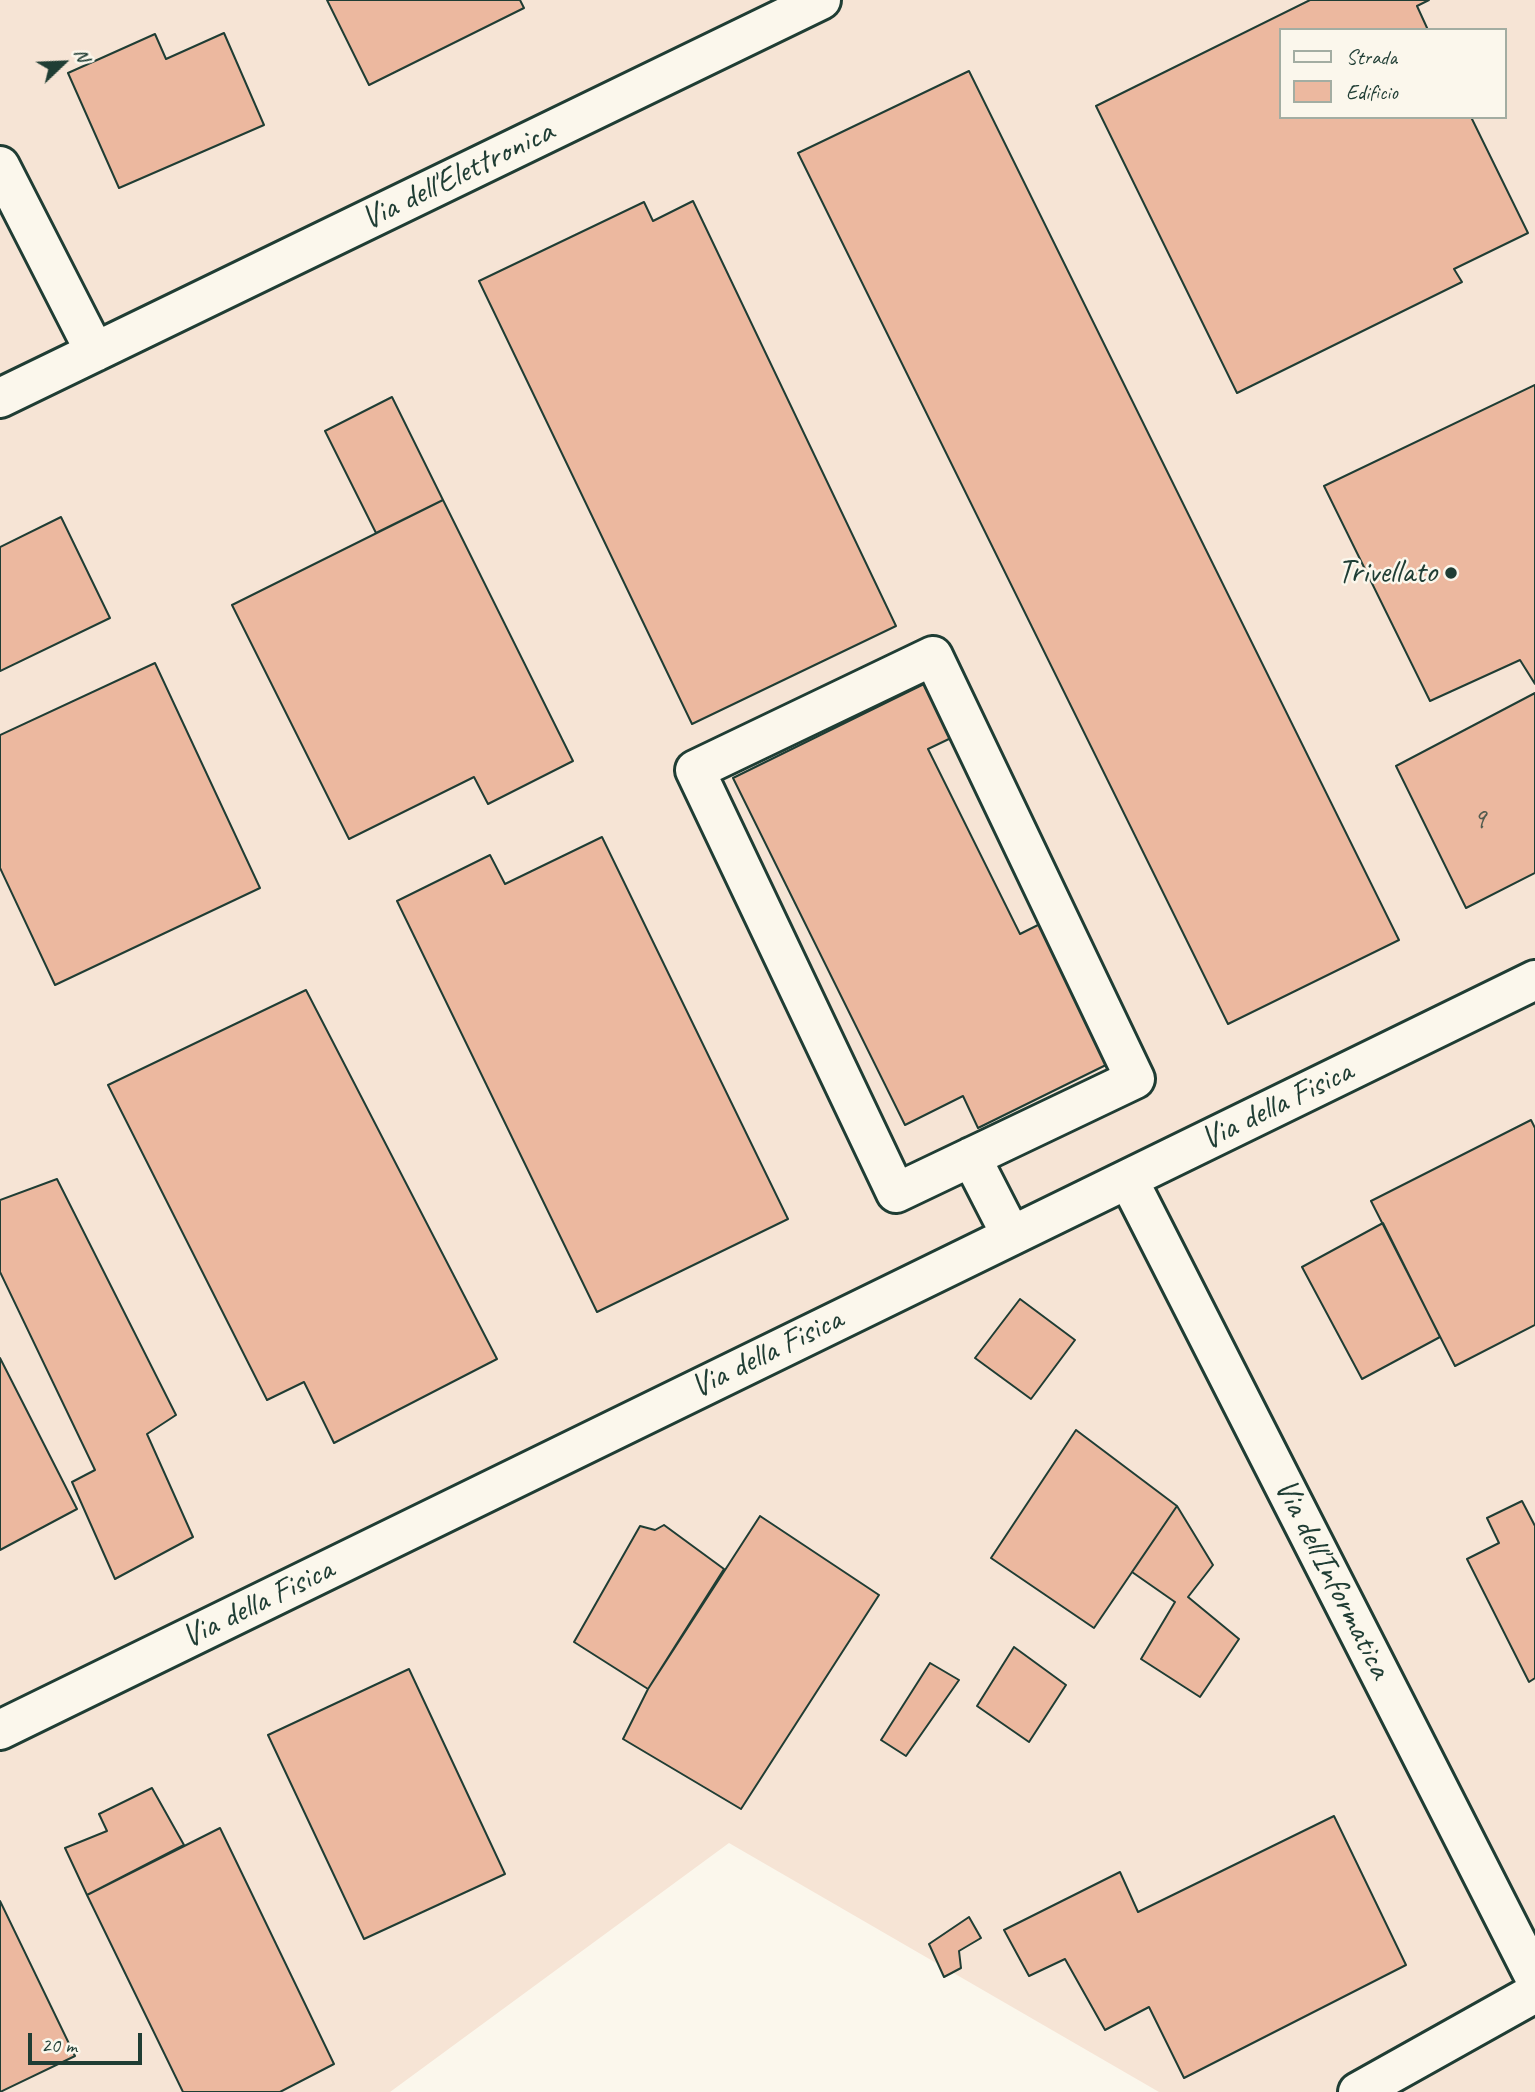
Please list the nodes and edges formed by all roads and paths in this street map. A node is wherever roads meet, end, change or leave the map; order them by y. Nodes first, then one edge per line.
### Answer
1 (821, 0) edge
2 (0, 166) edge
3 (95, 352) junction
4 (0, 398) edge
5 (1535, 980) edge
6 (971, 1157) junction
7 (1129, 1179) junction
8 (1011, 1235) junction
9 (0, 1730) edge
10 (1535, 1978) edge
11 (1535, 1993) edge
12 (1358, 2092) edge

1 - 3 street, Via dell'Elettronica
2 - 3 street
3 - 4 street, Via dell'Elettronica
5 - 7 street, Via della Fisica
6 - 6 street
6 - 8 street
7 - 8 street, Via della Fisica
7 - 10 street, Via dell'Informatica
8 - 9 street, Via della Fisica
11 - 12 street

